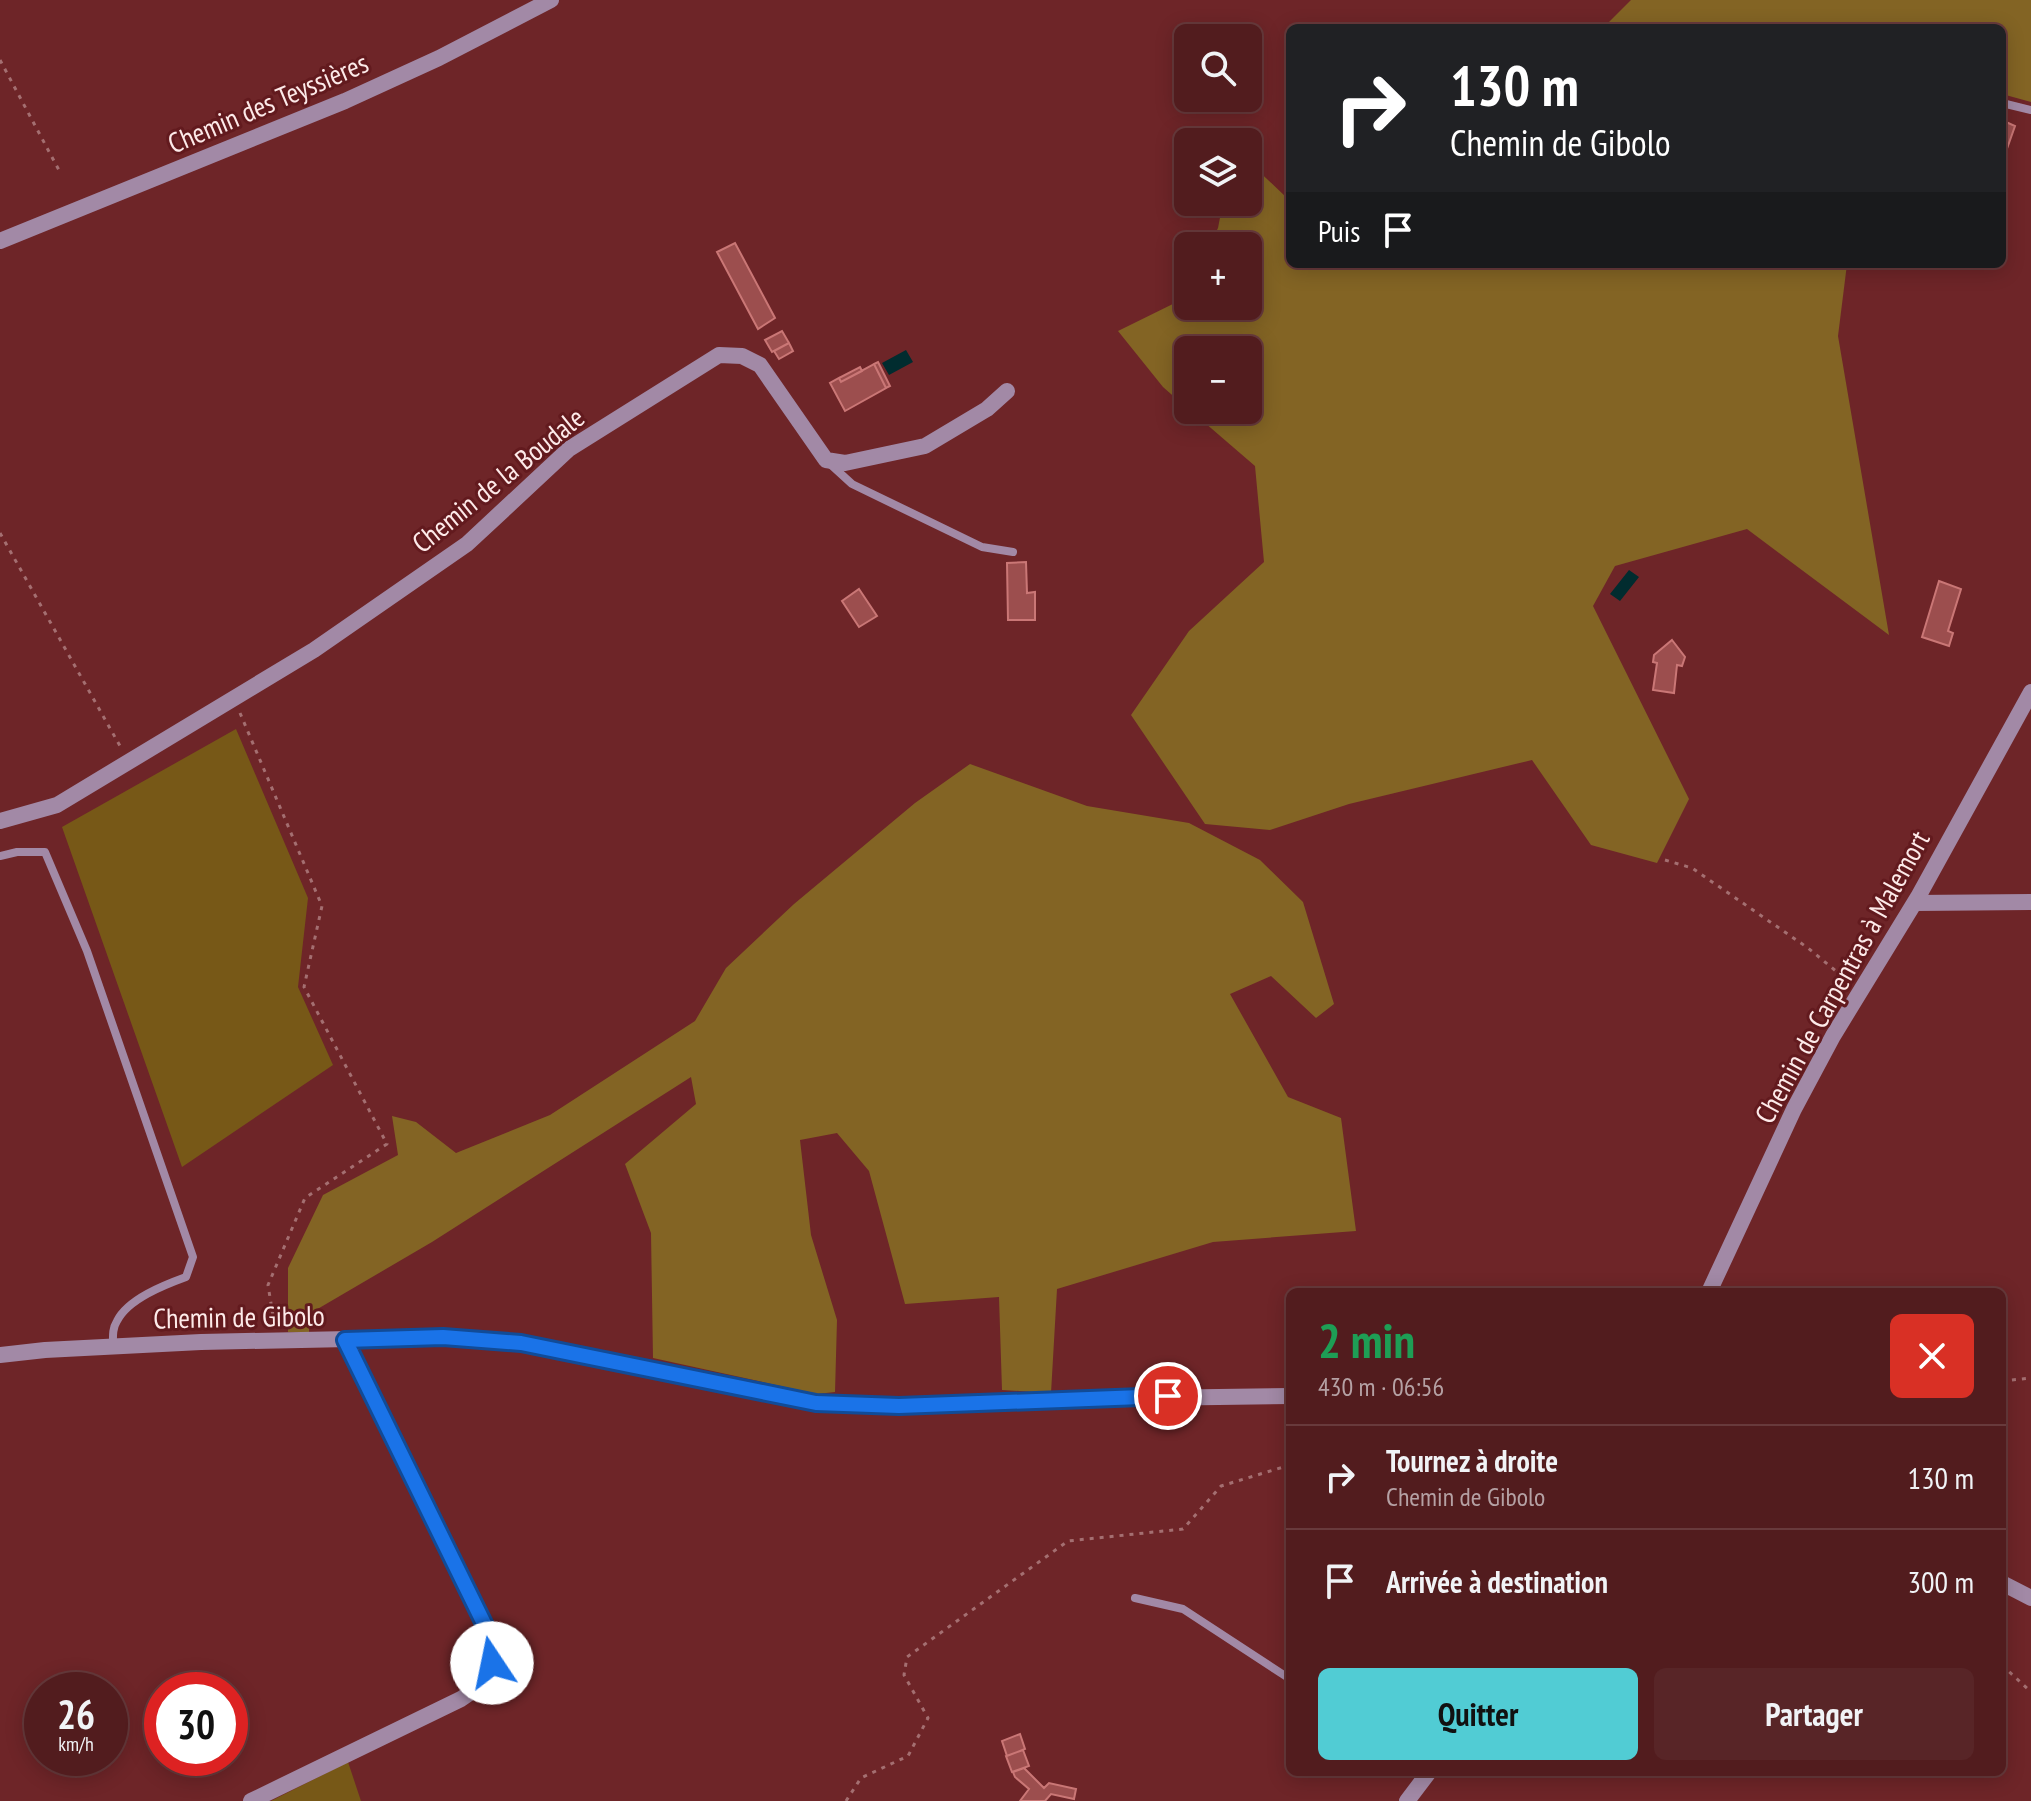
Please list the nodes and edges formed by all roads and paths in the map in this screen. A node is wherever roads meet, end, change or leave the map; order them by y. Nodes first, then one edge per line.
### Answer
1 (551, 0) edge
2 (0, 60) edge
3 (2006, 104) edge
4 (2031, 110) edge
5 (61, 174) dead end
6 (0, 241) edge
7 (1007, 391) dead end
8 (826, 460) junction
9 (0, 533) edge
10 (1013, 552) dead end
11 (2031, 692) edge
12 (234, 698) junction
13 (129, 762) junction
14 (0, 821) edge
15 (0, 856) edge
16 (1665, 860) dead end
17 (2031, 902) edge
18 (1915, 903) junction
19 (1861, 991) junction
20 (1711, 1288) edge
21 (345, 1340) junction
22 (276, 1341) junction
23 (113, 1347) junction
24 (0, 1355) edge
25 (2031, 1378) edge
26 (2006, 1381) edge
27 (1286, 1396) edge
28 (1286, 1466) edge
29 (2006, 1585) edge
30 (1135, 1598) dead end
31 (2031, 1598) edge
32 (2006, 1669) edge
33 (1286, 1676) edge
34 (2031, 1692) edge
35 (1426, 1776) edge
36 (251, 1801) edge
37 (846, 1801) edge
38 (1407, 1801) edge

1 - 6 street, Chemin des Teyssières
2 - 5 path
3 - 4 lane
7 - 8 street
8 - 10 lane
8 - 12 street, Chemin de la Boudale
9 - 13 path
11 - 18 street, Chemin de Carpentras à Malemort
12 - 13 street, Chemin de la Boudale
12 - 22 path
13 - 14 street, Chemin de la Boudale
15 - 23 lane
16 - 19 path
17 - 18 street
18 - 19 street, Chemin de Carpentras à Malemort
19 - 20 street, Chemin de Carpentras à Malemort
21 - 22 street, Chemin de Gibolo
21 - 27 street, Chemin de Gibolo
21 - 36 street
22 - 23 street, Chemin de Gibolo
23 - 24 street, Chemin de Gibolo
25 - 26 path
28 - 37 path
29 - 31 street
30 - 33 lane
32 - 34 path
35 - 38 street

